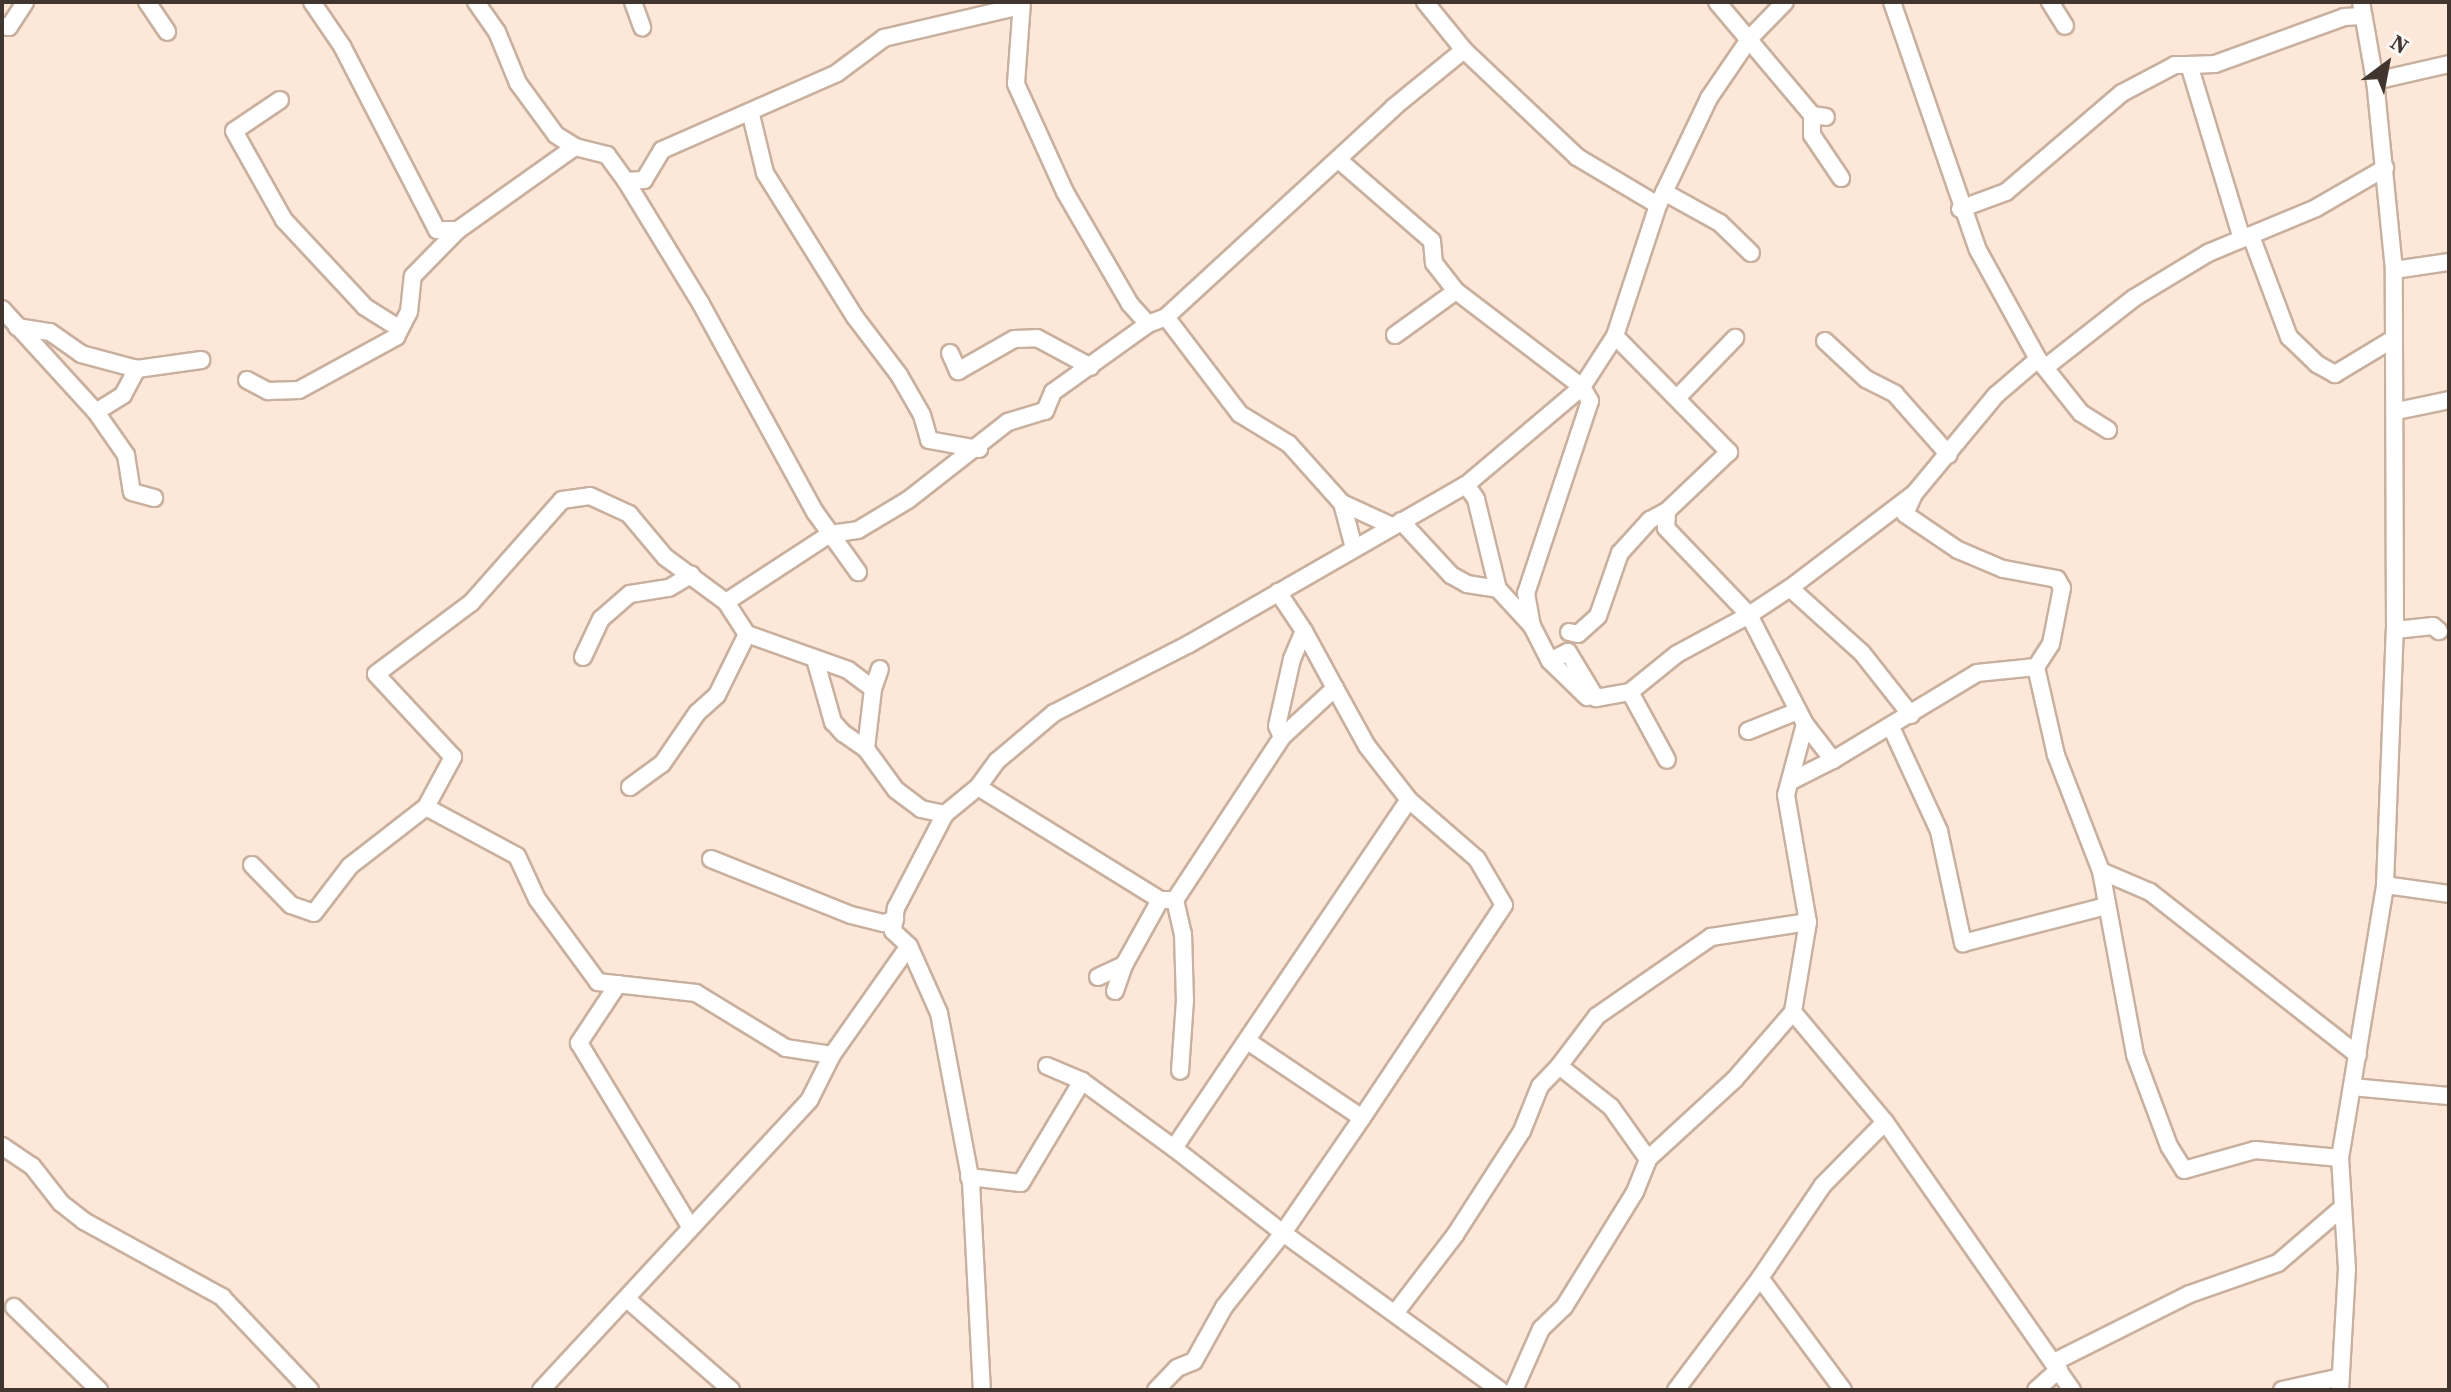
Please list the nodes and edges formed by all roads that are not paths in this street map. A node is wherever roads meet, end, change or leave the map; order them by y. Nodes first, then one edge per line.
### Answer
1 (25, 2) edge
2 (147, 2) edge
3 (312, 2) edge
4 (476, 2) edge
5 (633, 2) edge
6 (1425, 2) edge
7 (1717, 2) edge
8 (1785, 2) edge
9 (1892, 2) edge
10 (2050, 2) edge
11 (1021, 4) edge
12 (2362, 9) edge
13 (2, 26) edge
14 (2065, 26) dead end
15 (642, 27) dead end
16 (167, 32) dead end
17 (1750, 38) junction
18 (1464, 50) junction
19 (2449, 64) edge
20 (2189, 65) junction
21 (2375, 81) junction
22 (280, 100) dead end
23 (751, 115) junction
24 (575, 147) junction
25 (1340, 161) junction
26 (2385, 168) junction
27 (1841, 178) dead end
28 (626, 181) junction
29 (1661, 198) junction
30 (1960, 209) junction
31 (458, 230) junction
32 (2247, 237) junction
33 (1751, 253) dead end
34 (2449, 262) edge
35 (2394, 270) junction
36 (1456, 291) junction
37 (2, 309) edge
38 (1166, 317) junction
39 (1148, 324) junction
40 (17, 327) junction
41 (400, 329) junction
42 (1395, 335) dead end
43 (1615, 336) junction
44 (1735, 338) dead end
45 (2393, 339) junction
46 (1825, 341) dead end
47 (950, 353) dead end
48 (201, 360) dead end
49 (2042, 363) junction
50 (1091, 367) junction
51 (137, 369) junction
52 (247, 380) dead end
53 (1582, 387) junction
54 (1679, 396) junction
55 (2449, 400) edge
56 (2397, 411) junction
57 (96, 412) junction
58 (2108, 430) dead end
59 (979, 449) junction
60 (1949, 455) junction
61 (1466, 485) junction
62 (1914, 494) junction
63 (154, 498) dead end
64 (1342, 503) junction
65 (1667, 511) junction
66 (1396, 523) junction
67 (830, 534) junction
68 (1354, 548) junction
69 (858, 572) dead end
70 (691, 575) junction
71 (1790, 588) junction
72 (1498, 589) junction
73 (1278, 592) junction
74 (726, 602) junction
75 (1749, 615) junction
76 (1532, 626) junction
77 (2395, 630) junction
78 (1304, 631) junction
79 (2439, 631) dead end
80 (1569, 632) dead end
81 (747, 634) junction
82 (583, 657) dead end
83 (815, 659) junction
84 (2036, 667) junction
85 (880, 669) dead end
86 (1335, 688) junction
87 (873, 689) junction
88 (1630, 692) junction
89 (1911, 715) junction
90 (1802, 717) junction
91 (1891, 727) junction
92 (1748, 731) dead end
93 (1282, 737) junction
94 (866, 749) junction
95 (1667, 760) dead end
96 (1833, 760) junction
97 (1791, 781) junction
98 (630, 787) dead end
99 (978, 787) junction
100 (1409, 800) junction
101 (426, 807) junction
102 (945, 814) junction
103 (711, 859) dead end
104 (252, 865) dead end
105 (2101, 871) junction
106 (2385, 885) junction
107 (2449, 894) edge
108 (1168, 900) junction
109 (2106, 906) junction
110 (895, 919) junction
111 (1808, 922) junction
112 (909, 946) junction
113 (1124, 965) junction
114 (1098, 977) dead end
115 (618, 984) junction
116 (1115, 991) dead end
117 (1793, 1012) junction
118 (1249, 1042) junction
119 (832, 1055) junction
120 (2358, 1055) junction
121 (1047, 1066) dead end
122 (1559, 1066) junction
123 (1180, 1071) dead end
124 (1082, 1081) junction
125 (2352, 1087) junction
126 (2449, 1096) edge
127 (1362, 1118) junction
128 (1885, 1122) junction
129 (2, 1146) edge
130 (1174, 1148) junction
131 (2340, 1158) junction
132 (1648, 1159) junction
133 (969, 1177) junction
134 (2343, 1207) junction
135 (690, 1226) junction
136 (1283, 1233) junction
137 (1760, 1278) junction
138 (628, 1300) junction
139 (14, 1307) dead end
140 (1396, 1312) junction
141 (2057, 1366) junction
142 (2340, 1384) edge
143 (99, 1390) edge
144 (310, 1390) edge
145 (541, 1390) edge
146 (731, 1390) edge
147 (982, 1390) edge
148 (1156, 1390) edge
149 (1500, 1390) edge
150 (1514, 1390) edge
151 (1676, 1390) edge
152 (1843, 1390) edge
153 (2036, 1390) edge
154 (2072, 1390) edge
155 (2282, 1390) edge

1 - 13 street
2 - 16 street
3 - 31 street
4 - 24 street
5 - 15 street
6 - 18 street
7 - 17 street
8 - 17 street
9 - 30 street
10 - 14 street
11 - 23 street
11 - 39 street
12 - 20 street
12 - 21 street
17 - 27 street
17 - 29 street
18 - 25 street
18 - 29 street
19 - 21 street
20 - 30 street
20 - 32 street
21 - 26 street
22 - 41 street
23 - 28 street
23 - 59 street
24 - 28 street
24 - 31 street
25 - 36 street
25 - 38 street
26 - 32 street
26 - 35 street
28 - 67 street
29 - 33 street
29 - 43 street
30 - 49 street
31 - 41 street
32 - 45 street
32 - 49 street
34 - 35 street
35 - 45 street
36 - 42 street
36 - 53 street
37 - 40 street
38 - 39 street
38 - 64 street
39 - 50 street
40 - 51 street
40 - 57 street
41 - 52 street
43 - 53 street
43 - 54 street
44 - 54 street
45 - 56 street
46 - 60 street
47 - 50 street
48 - 51 street
49 - 58 street
49 - 60 street
50 - 59 street
51 - 57 street
53 - 61 street
53 - 76 street
54 - 65 street
55 - 56 street
56 - 77 street
57 - 63 street
59 - 67 street
60 - 62 street
61 - 66 street
61 - 72 street
62 - 71 street
62 - 84 street
64 - 66 street
64 - 68 street
65 - 75 street
65 - 80 street
66 - 68 street
66 - 72 street
67 - 69 street
67 - 74 street
68 - 73 street
70 - 74 street
70 - 82 street
70 - 101 street
71 - 75 street
71 - 89 street
72 - 76 street
73 - 78 street
73 - 99 street
74 - 81 street
75 - 88 street
75 - 90 street
76 - 88 street
77 - 79 street
77 - 106 street
78 - 86 street
78 - 93 street
81 - 83 street
81 - 98 street
83 - 87 street
83 - 94 street
84 - 89 street
84 - 105 street
85 - 87 street
86 - 93 street
86 - 100 street
87 - 94 street
88 - 95 street
89 - 91 street
90 - 92 street
90 - 96 street
90 - 97 street
91 - 96 street
91 - 109 street
93 - 108 street
94 - 102 street
96 - 97 street
97 - 111 street
99 - 102 street
99 - 108 street
100 - 118 street
100 - 127 street
101 - 104 street
101 - 115 street
102 - 110 street
103 - 110 street
105 - 109 street
105 - 120 street
106 - 107 street
106 - 120 street
108 - 113 street
108 - 123 street
109 - 131 street
110 - 112 street
111 - 117 street
111 - 122 street
112 - 119 street
112 - 133 street
113 - 114 street
113 - 116 street
115 - 119 street
115 - 135 street
117 - 128 street
117 - 132 street
118 - 127 street
118 - 130 street
119 - 135 street
120 - 125 street
121 - 124 street
122 - 132 street
122 - 140 street
124 - 130 street
124 - 133 street
125 - 126 street
125 - 131 street
127 - 136 street
128 - 137 street
128 - 141 street
129 - 144 street
130 - 136 street
131 - 134 street
132 - 150 street
133 - 147 street
134 - 141 street
134 - 142 street
135 - 138 street
136 - 140 street
136 - 148 street
137 - 151 street
137 - 152 street
138 - 145 street
138 - 146 street
139 - 143 street
140 - 149 street
141 - 153 street
141 - 154 street
142 - 155 street

